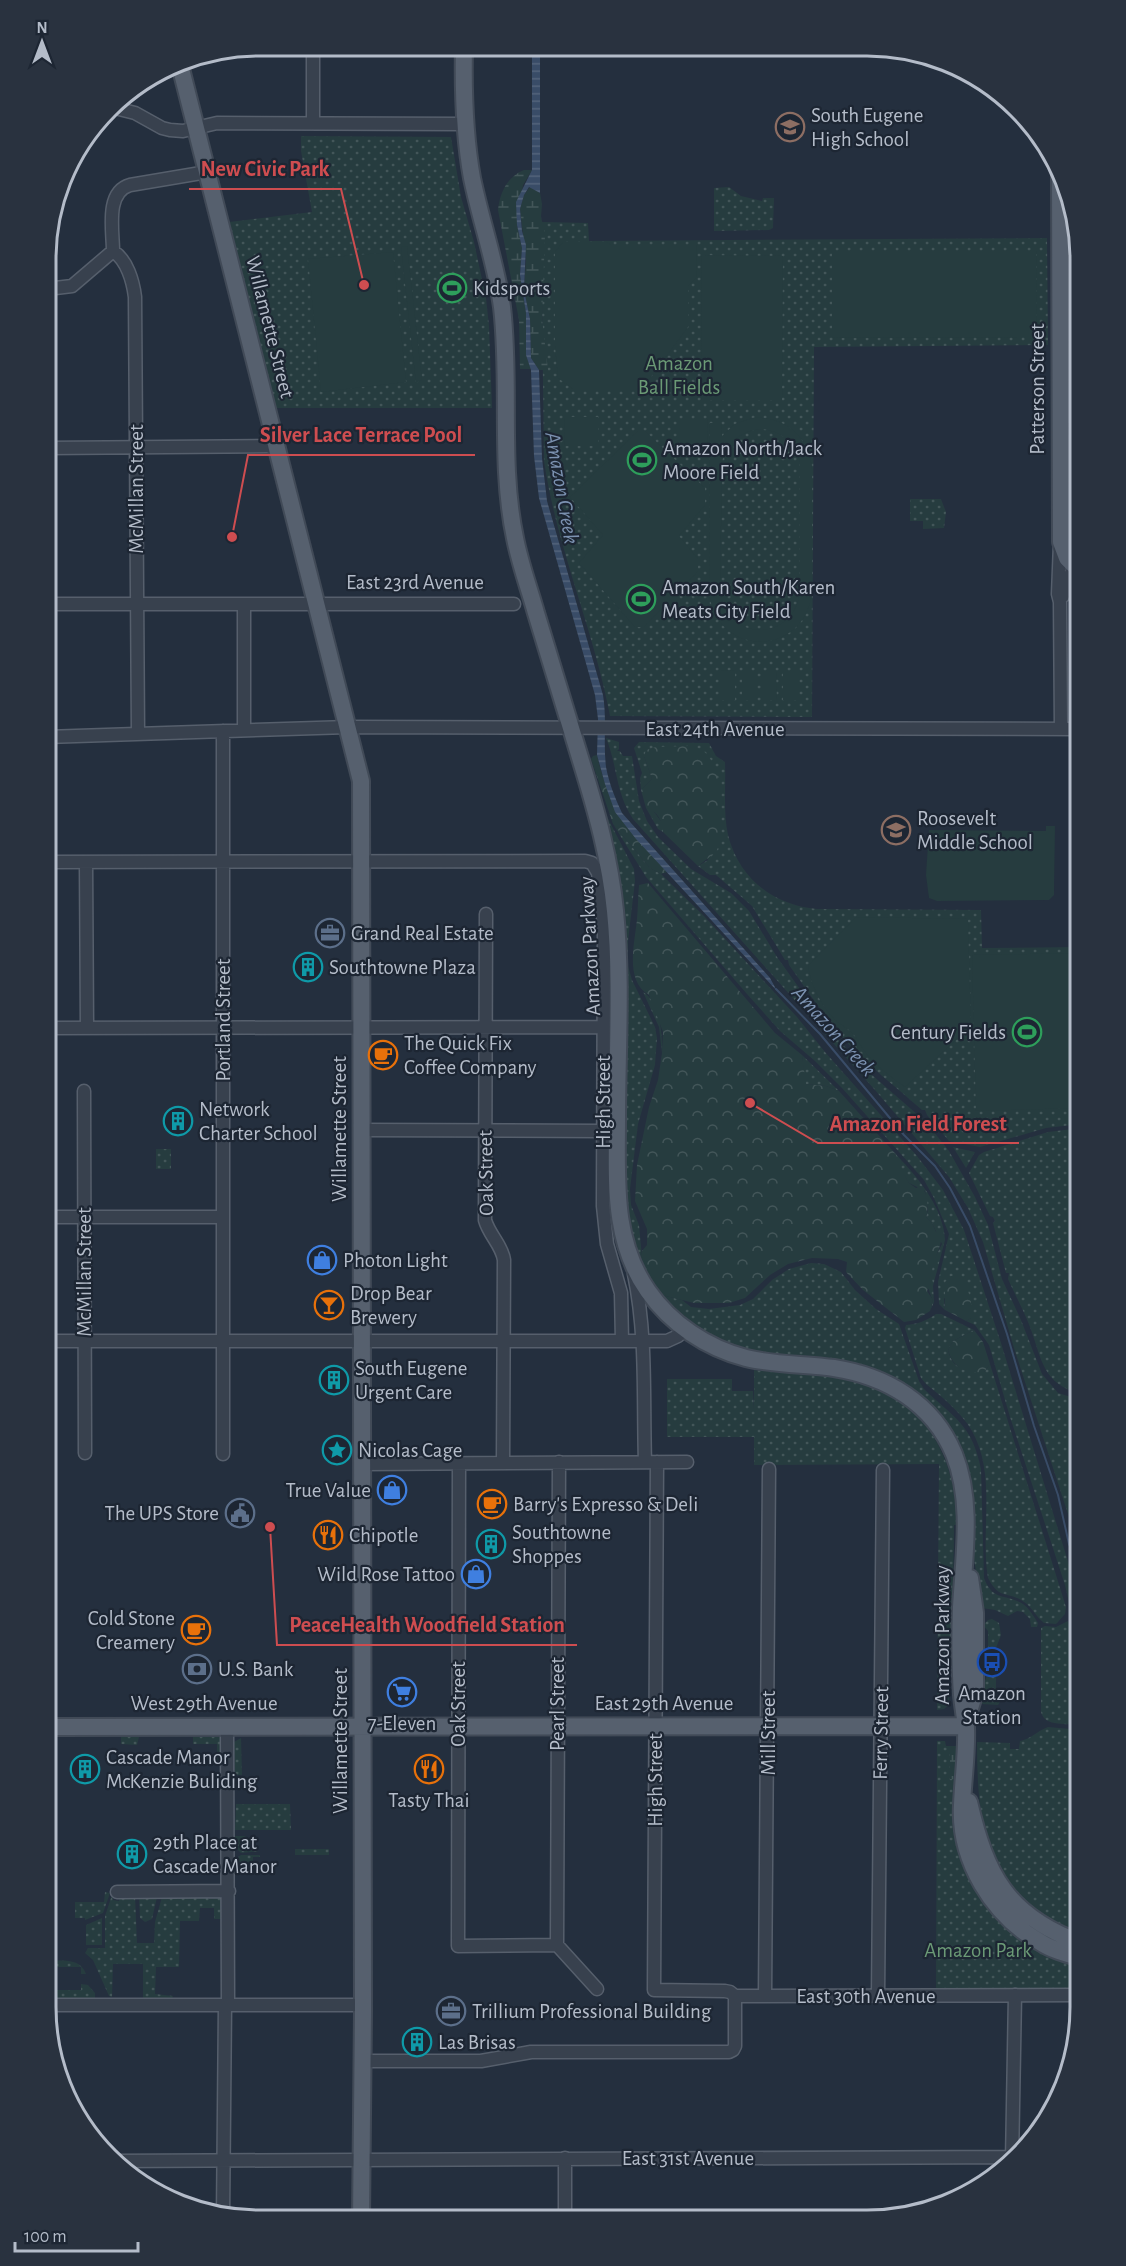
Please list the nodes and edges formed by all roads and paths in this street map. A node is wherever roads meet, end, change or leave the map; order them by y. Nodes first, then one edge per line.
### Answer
1 (313, 56) edge
2 (464, 56) edge
3 (181, 71) edge
4 (121, 110) edge
5 (313, 123) junction
6 (465, 124) junction
7 (194, 128) junction
8 (207, 172) junction
9 (1060, 193) edge
10 (113, 251) junction
11 (56, 288) edge
12 (1060, 429) junction
13 (1070, 429) edge
14 (277, 446) junction
15 (136, 447) junction
16 (56, 448) edge
17 (1060, 542) junction
18 (1070, 561) edge
19 (1070, 576) edge
20 (1060, 602) junction
21 (56, 604) edge
22 (137, 604) junction
23 (244, 604) junction
24 (514, 604) dead end
25 (316, 605) junction
26 (348, 727) junction
27 (571, 728) junction
28 (1061, 729) junction
29 (1070, 729) edge
30 (244, 730) junction
31 (223, 731) junction
32 (138, 734) junction
33 (56, 737) edge
34 (362, 861) junction
35 (56, 862) edge
36 (86, 862) junction
37 (224, 862) junction
38 (486, 914) dead end
39 (362, 1026) junction
40 (222, 1027) junction
41 (486, 1027) junction
42 (603, 1027) junction
43 (56, 1028) edge
44 (87, 1028) junction
45 (84, 1091) dead end
46 (362, 1131) junction
47 (486, 1131) junction
48 (602, 1131) junction
49 (56, 1217) edge
50 (84, 1217) junction
51 (223, 1217) junction
52 (631, 1261) junction
53 (685, 1329) junction
54 (56, 1341) edge
55 (84, 1341) junction
56 (224, 1341) junction
57 (362, 1341) junction
58 (503, 1341) junction
59 (622, 1341) junction
60 (644, 1341) junction
61 (85, 1453) dead end
62 (224, 1454) dead end
63 (459, 1462) junction
64 (503, 1462) junction
65 (559, 1462) junction
66 (651, 1462) junction
67 (687, 1462) dead end
68 (362, 1464) junction
69 (769, 1469) dead end
70 (883, 1470) dead end
71 (227, 1725) junction
72 (768, 1725) junction
73 (882, 1725) junction
74 (966, 1725) junction
75 (56, 1726) edge
76 (363, 1726) junction
77 (458, 1726) junction
78 (557, 1726) junction
79 (655, 1726) junction
80 (965, 1781) junction
81 (229, 1891) junction
82 (117, 1892) dead end
83 (1070, 1939) edge
84 (557, 1945) junction
85 (1070, 1954) edge
86 (597, 1989) dead end
87 (654, 1990) joint
88 (1015, 1995) junction
89 (1070, 1995) edge
90 (735, 1996) junction
91 (765, 1996) junction
92 (878, 1996) junction
93 (56, 2005) edge
94 (227, 2005) junction
95 (363, 2005) junction
96 (362, 2061) junction
97 (1013, 2149) edge
98 (565, 2158) junction
99 (1003, 2158) edge
100 (361, 2159) junction
101 (126, 2161) edge
102 (224, 2161) junction
103 (223, 2207) edge
104 (361, 2210) edge
105 (566, 2210) edge

1 - 5 street
2 - 6 main road, Amazon Parkway
3 - 7 main road, Willamette Street
4 - 7 street
5 - 6 street
5 - 7 street
6 - 27 main road, Amazon Parkway
7 - 8 main road, Willamette Street
8 - 10 street
8 - 14 main road, Willamette Street
9 - 12 main road, Patterson Street
10 - 11 street
10 - 15 street, McMillan Street
12 - 13 street
12 - 17 main road, Patterson Street
14 - 15 street
14 - 25 main road, Willamette Street
15 - 16 street
15 - 22 street, McMillan Street
17 - 18 main road
17 - 20 street, Patterson Street
19 - 20 street, Patterson Street
20 - 28 street, Patterson Street
21 - 22 street, East 23rd Avenue
22 - 23 street, East 23rd Avenue
22 - 32 street, McMillan Street
23 - 25 street, East 23rd Avenue
23 - 30 street
24 - 25 street, East 23rd Avenue
25 - 26 main road, Willamette Street
26 - 27 street, East 24th Avenue
26 - 30 street, East 24th Avenue
26 - 34 main road, Willamette Street
27 - 28 street, East 24th Avenue
27 - 52 main road, Amazon Parkway
28 - 29 street, East 24th Avenue
30 - 31 street, East 24th Avenue
31 - 32 street, East 24th Avenue
31 - 37 street, Portland Street
32 - 33 street, East 24th Avenue
34 - 37 street
34 - 39 main road, Willamette Street
34 - 42 street, High Street
35 - 36 street
36 - 37 street
36 - 44 street
37 - 40 street, Portland Street
38 - 41 street, Oak Street
39 - 40 street
39 - 41 street
39 - 46 main road, Willamette Street
40 - 44 street
40 - 51 street, Portland Street
41 - 42 street
41 - 47 street, Oak Street
42 - 48 street, High Street
43 - 44 street
45 - 50 street, McMillan Street
46 - 47 street
46 - 57 main road, Willamette Street
47 - 48 street
47 - 58 street, Oak Street
48 - 59 street, High Street
49 - 50 street
50 - 51 street
50 - 55 street, McMillan Street
51 - 56 street, Portland Street
52 - 53 main road, Amazon Parkway
52 - 60 street, High Street
53 - 60 street
53 - 74 main road, Amazon Parkway
54 - 55 street
55 - 56 street
55 - 61 street, McMillan Street
56 - 57 street
56 - 62 street, Portland Street
57 - 58 street
57 - 68 main road, Willamette Street
58 - 59 street
58 - 64 street, Oak Street
59 - 60 street
60 - 66 street, High Street
63 - 64 street
63 - 68 street
63 - 77 street, Oak Street
64 - 65 street
65 - 66 street
65 - 78 street, Pearl Street
66 - 67 street
66 - 79 street, High Street
68 - 76 main road, Willamette Street
69 - 72 street, Mill Street
70 - 73 street, Ferry Street
71 - 75 main road, West 29th Avenue
71 - 76 main road, West 29th Avenue
71 - 81 street
72 - 73 main road, East 29th Avenue
72 - 79 main road, East 29th Avenue
72 - 91 street, Mill Street
73 - 74 main road, East 29th Avenue
73 - 92 street, Ferry Street
74 - 80 main road, Amazon Parkway
76 - 77 main road, East 29th Avenue
76 - 95 main road, Willamette Street
77 - 78 main road, East 29th Avenue
77 - 84 street, Oak Street
78 - 79 main road, East 29th Avenue
78 - 84 street, Pearl Street
79 - 87 street, High Street
80 - 83 main road, Amazon Parkway
80 - 85 main road, Amazon Parkway
81 - 82 street
81 - 94 street
84 - 86 street
87 - 90 street, East 30th Avenue
88 - 89 street, East 30th Avenue
88 - 92 street, East 30th Avenue
88 - 97 street
90 - 91 street, East 30th Avenue
90 - 96 street
91 - 92 street, East 30th Avenue
93 - 94 street
94 - 95 street
94 - 102 street
95 - 96 main road, Willamette Street
96 - 100 main road, Willamette Street
98 - 99 street, East 31st Avenue
98 - 100 street, East 31st Avenue
98 - 105 street
100 - 102 street, East 31st Avenue
100 - 104 main road, Willamette Street
101 - 102 street, East 31st Avenue
102 - 103 street

